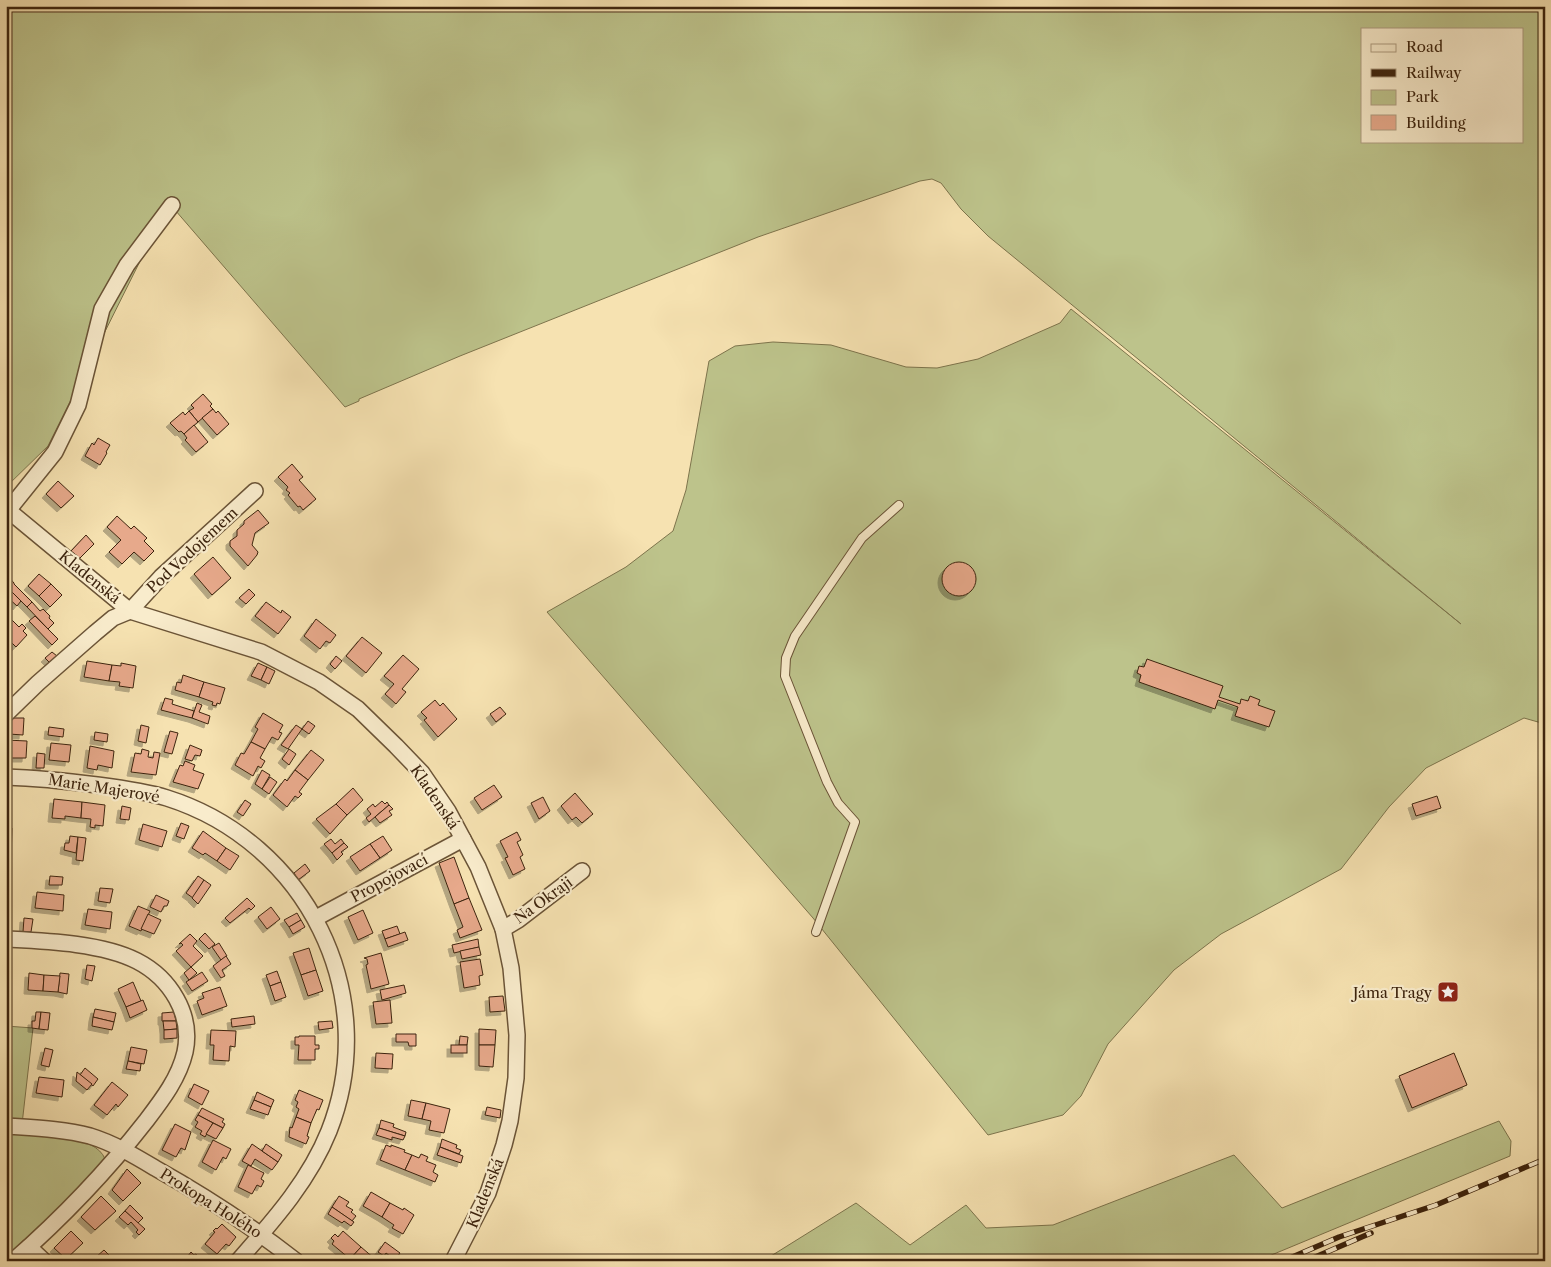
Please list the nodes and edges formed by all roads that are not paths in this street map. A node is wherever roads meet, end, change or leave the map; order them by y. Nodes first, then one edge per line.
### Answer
1 (172, 205) dead end
2 (255, 491) dead end
3 (899, 505) dead end
4 (8, 512) edge
5 (130, 611) junction
6 (6, 714) edge
7 (6, 777) edge
8 (463, 839) junction
9 (582, 872) dead end
10 (316, 918) junction
11 (503, 929) junction
12 (816, 932) dead end
13 (6, 939) edge
14 (6, 1126) edge
15 (124, 1150) junction
16 (262, 1234) junction
17 (29, 1246) junction
18 (12, 1261) edge
19 (44, 1261) edge
20 (238, 1261) edge
21 (296, 1261) edge
22 (453, 1261) edge

1 - 4 street
2 - 5 street, Pod Vodojemem
3 - 12 lane
4 - 5 street, Kladenská
5 - 6 street
5 - 8 street, Kladenská
7 - 10 street, Marie Majerové
8 - 10 street, Propojovací
8 - 11 street, Kladenská
9 - 11 street, Na Okraji
10 - 16 street, Marie Majerové
11 - 22 street, Kladenská
13 - 15 street
14 - 15 street, Prokopa Holého
15 - 16 street, Prokopa Holého
15 - 17 street
16 - 20 street, Marie Majerové
16 - 21 street, Prokopa Holého
17 - 18 street
17 - 19 street

